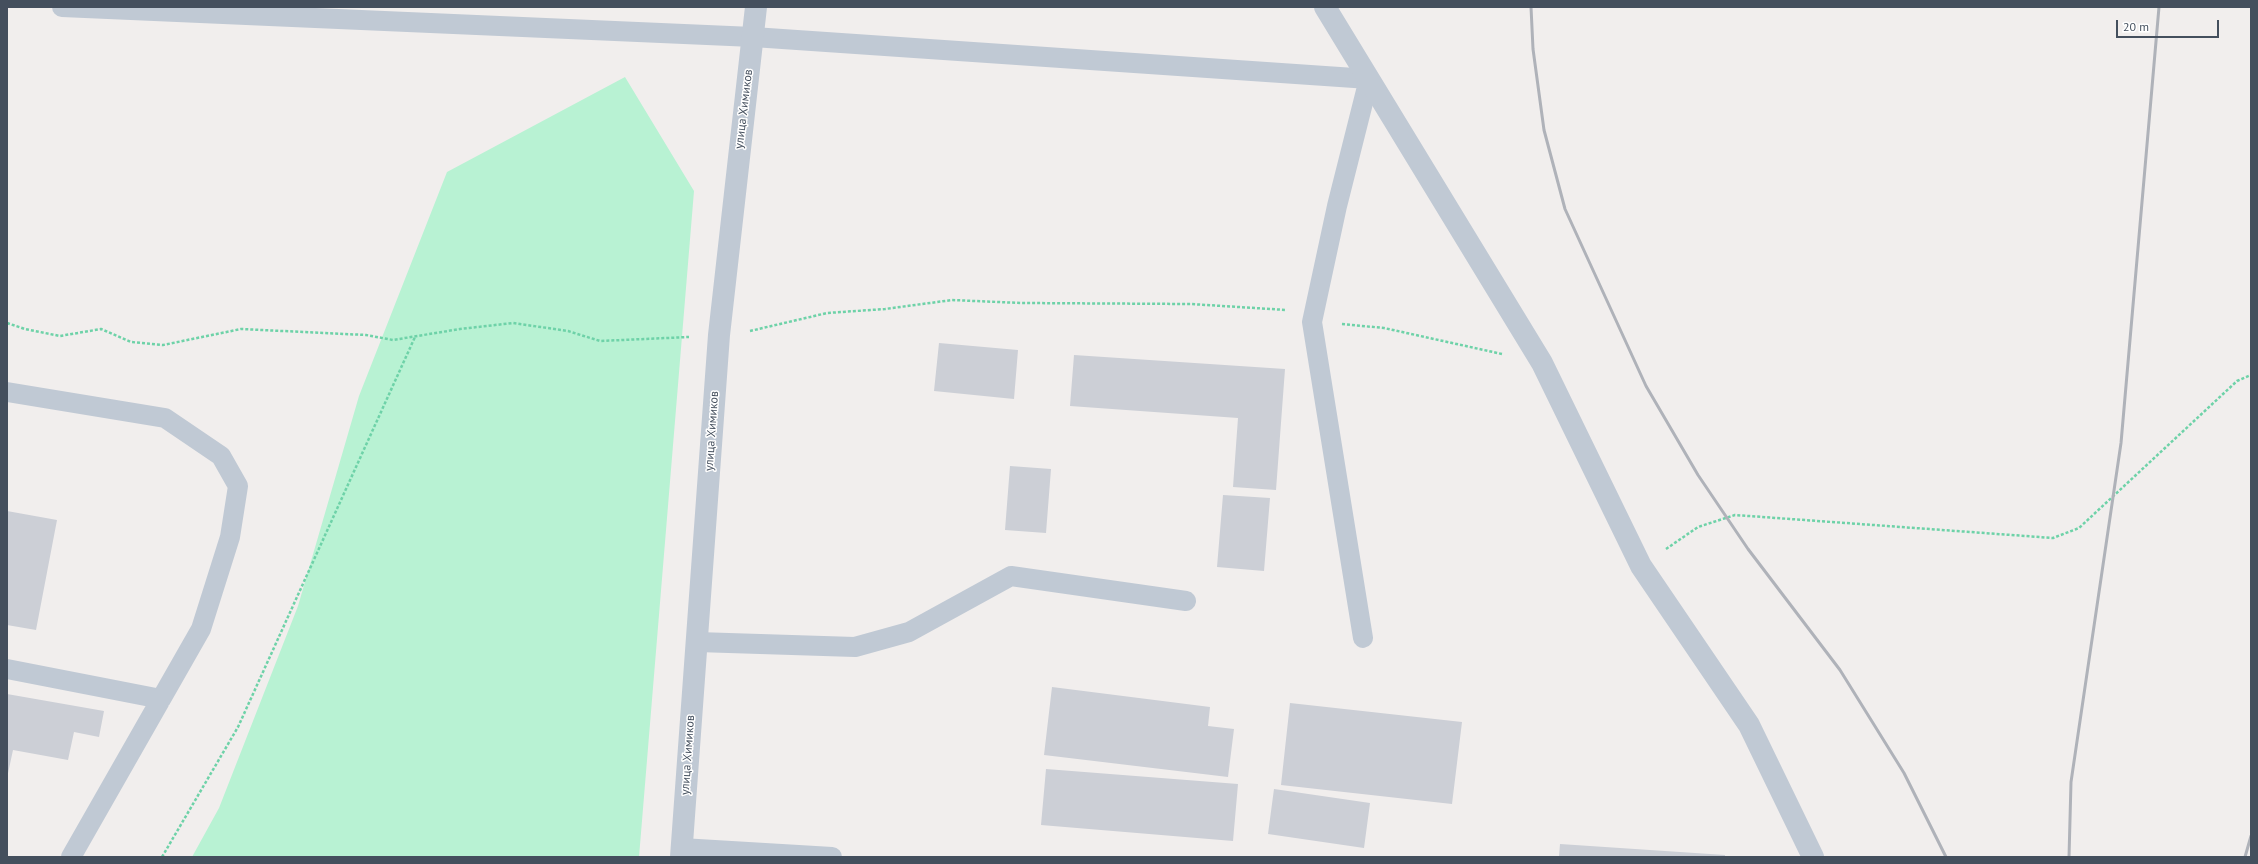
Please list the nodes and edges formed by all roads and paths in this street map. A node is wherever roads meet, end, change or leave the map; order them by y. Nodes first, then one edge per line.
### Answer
1 (62, 7) edge
2 (756, 7) edge
3 (1325, 7) edge
4 (753, 37) junction
5 (1369, 79) junction
6 (1312, 322) junction
7 (7, 323) edge
8 (718, 336) junction
9 (415, 337) junction
10 (1542, 363) junction
11 (2251, 375) edge
12 (7, 392) edge
13 (1641, 566) junction
14 (1186, 601) dead end
15 (1363, 638) dead end
16 (696, 642) junction
17 (7, 669) edge
18 (161, 699) junction
19 (681, 853) edge
20 (71, 857) edge
21 (162, 857) edge
22 (832, 857) edge
23 (1813, 857) edge

1 - 4 lane
2 - 4 street, улица Химиков
3 - 5 street
4 - 5 lane
4 - 8 street, улица Химиков
5 - 6 lane
5 - 10 street
6 - 8 path
6 - 10 path
6 - 15 lane
7 - 9 path
8 - 9 path
8 - 16 street, улица Химиков
9 - 21 path
10 - 13 street
11 - 13 path
12 - 18 lane
13 - 23 street
14 - 16 lane
16 - 19 street, улица Химиков
17 - 18 lane
18 - 20 lane
19 - 22 lane

